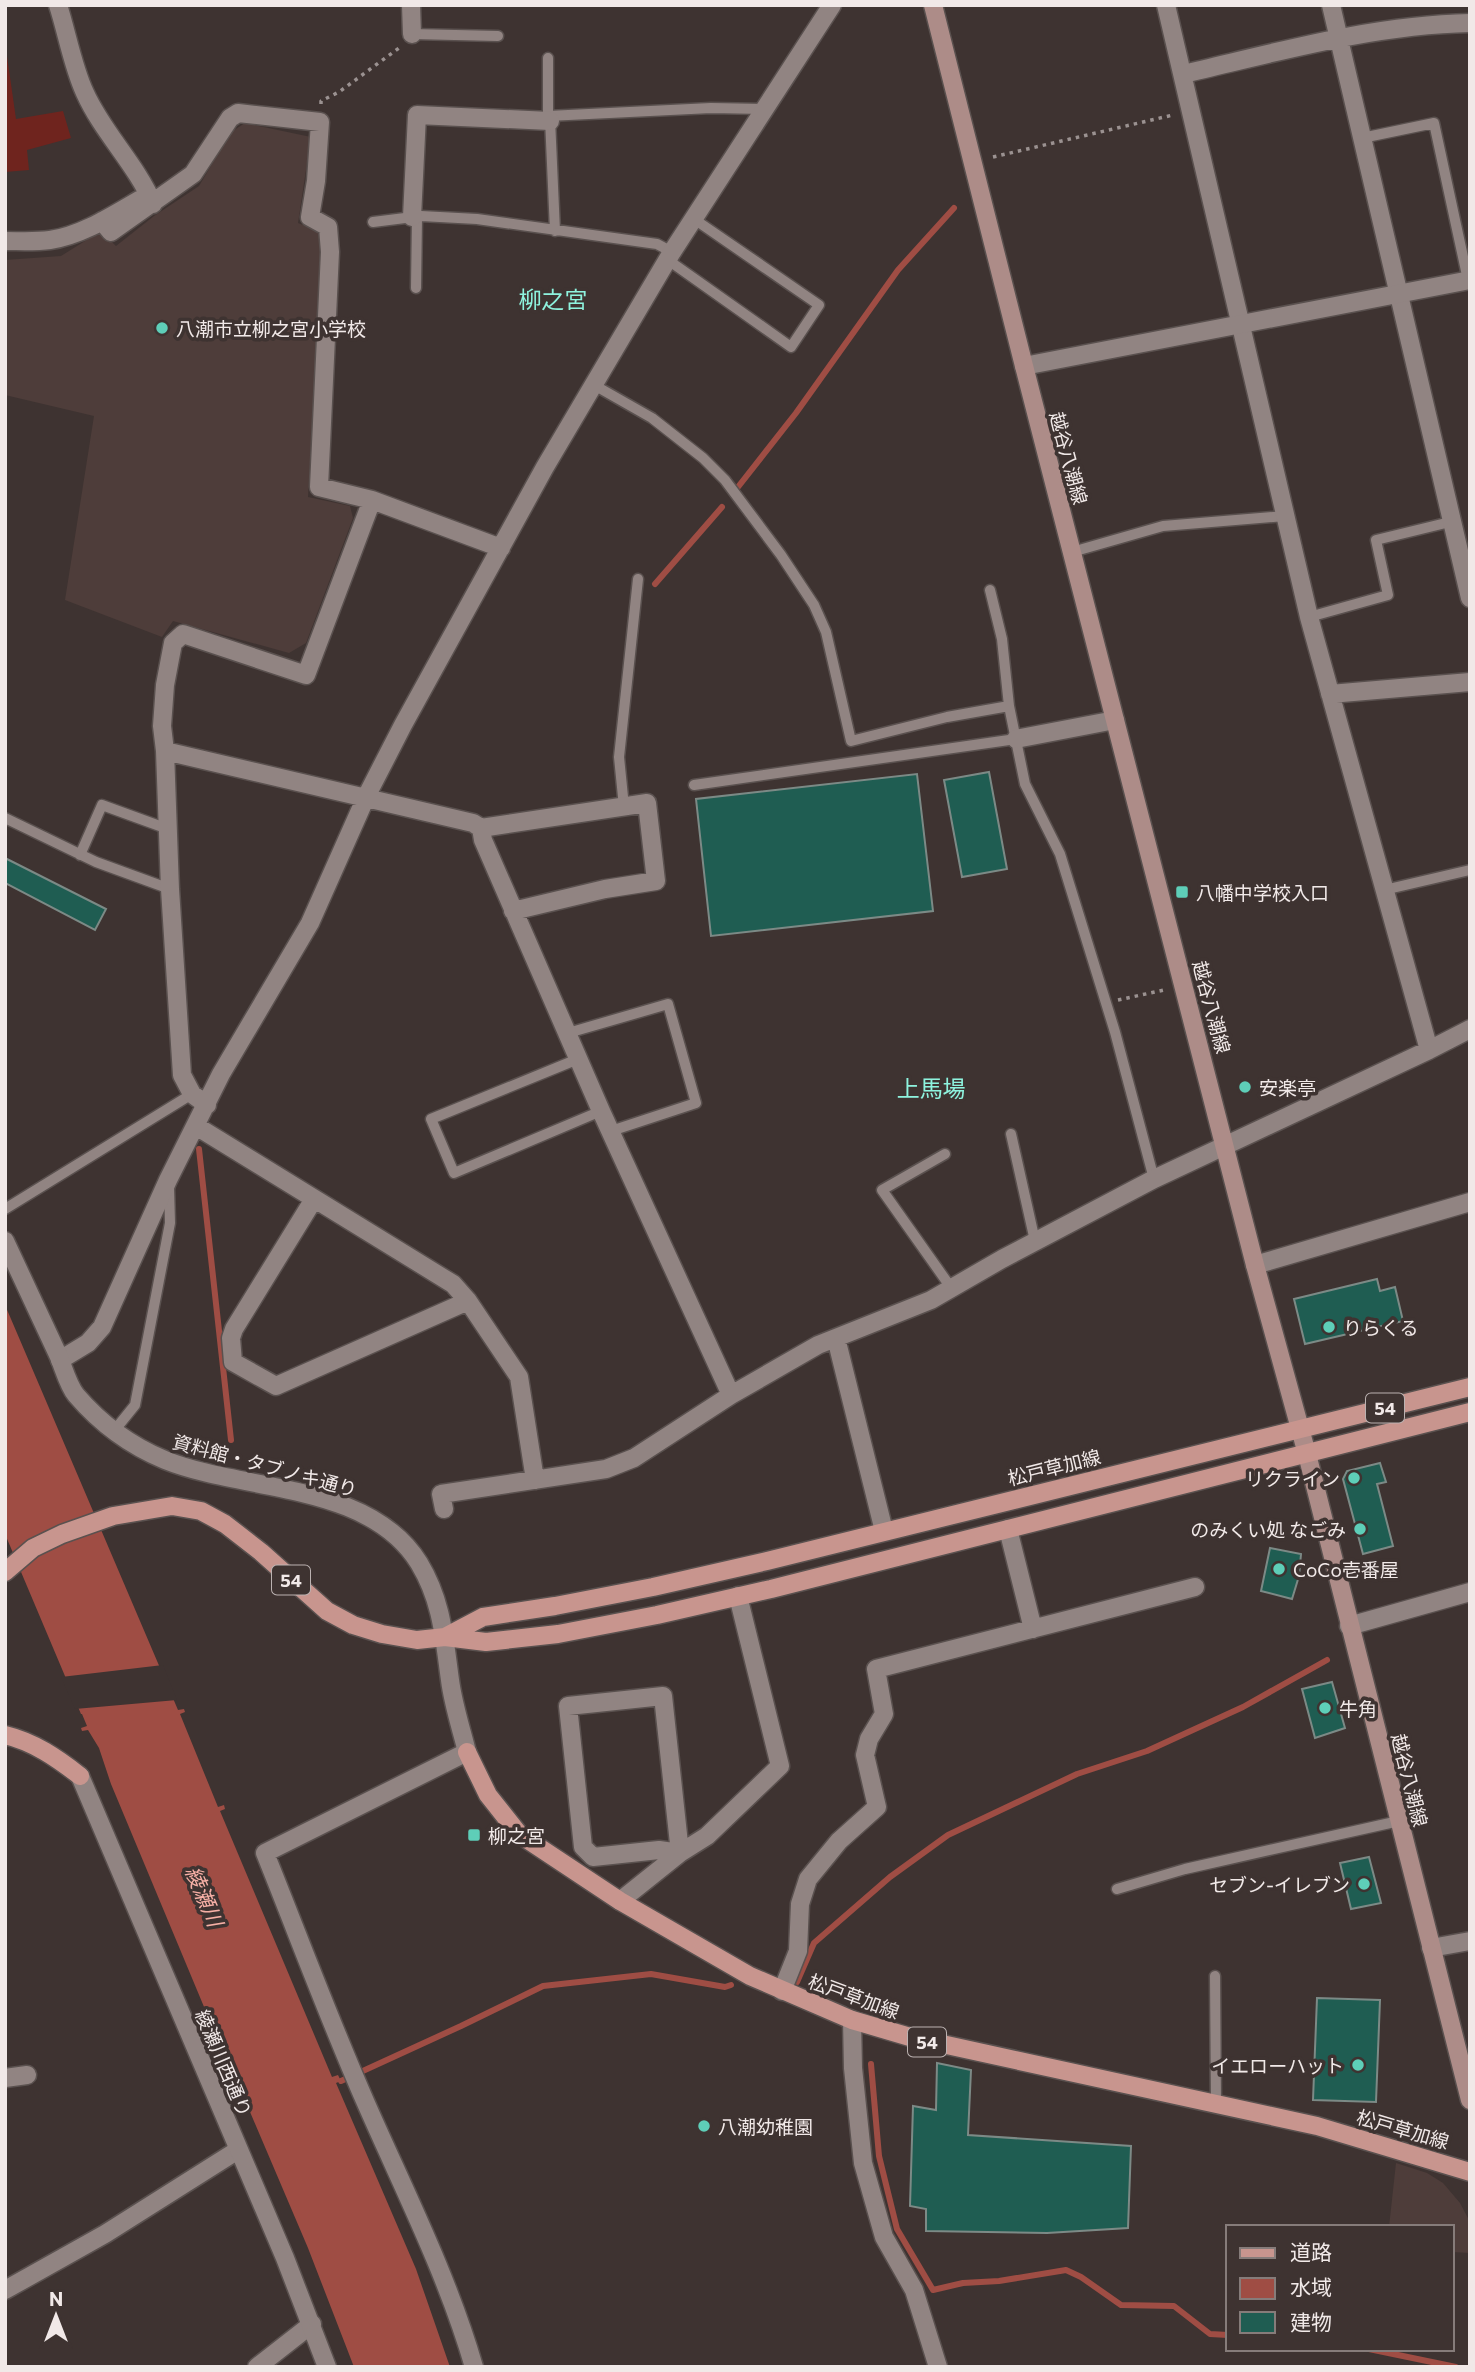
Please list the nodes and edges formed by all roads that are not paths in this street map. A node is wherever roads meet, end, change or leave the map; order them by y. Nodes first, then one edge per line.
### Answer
1 (58, 5) edge
2 (411, 5) edge
3 (832, 5) edge
4 (933, 5) edge
5 (1166, 5) edge
6 (1331, 5) edge
7 (1470, 23) edge
8 (412, 34) joint
9 (498, 36) dead end
10 (1339, 37) junction
11 (548, 58) dead end
12 (1183, 74) junction
13 (764, 109) junction
14 (550, 118) junction
15 (1362, 138) junction
16 (151, 199) junction
17 (415, 217) junction
18 (694, 219) junction
19 (373, 222) dead end
20 (555, 231) junction
21 (5, 241) edge
22 (670, 256) junction
23 (1469, 280) edge
24 (416, 288) dead end
25 (1400, 294) junction
26 (1241, 324) junction
27 (1024, 366) junction
28 (594, 385) junction
29 (372, 500) junction
30 (1285, 516) junction
31 (1450, 522) junction
32 (501, 548) junction
33 (1072, 552) junction
34 (638, 579) dead end
35 (990, 590) dead end
36 (1470, 598) edge
37 (1309, 617) junction
38 (1470, 682) edge
39 (1330, 694) junction
40 (1009, 706) junction
41 (1115, 720) junction
42 (1016, 739) junction
43 (165, 751) junction
44 (694, 785) dead end
45 (366, 797) junction
46 (624, 807) junction
47 (5, 818) edge
48 (481, 828) junction
49 (168, 829) junction
50 (80, 855) junction
51 (1470, 870) edge
52 (170, 889) junction
53 (1384, 890) junction
54 (513, 911) junction
55 (1470, 1029) edge
56 (568, 1032) junction
57 (1429, 1050) junction
58 (578, 1059) junction
59 (191, 1094) junction
60 (207, 1105) junction
61 (601, 1111) junction
62 (196, 1126) junction
63 (611, 1131) junction
64 (1011, 1134) dead end
65 (1226, 1147) junction
66 (945, 1154) dead end
67 (1154, 1179) junction
68 (168, 1180) junction
69 (314, 1199) junction
70 (1470, 1203) edge
71 (5, 1209) edge
72 (5, 1241) edge
73 (1035, 1241) junction
74 (1255, 1265) junction
75 (951, 1289) junction
76 (468, 1301) junction
77 (835, 1338) junction
78 (60, 1360) junction
79 (1470, 1387) edge
80 (731, 1395) junction
81 (1470, 1412) edge
82 (1300, 1429) junction
83 (114, 1431) junction
84 (1307, 1454) junction
85 (535, 1480) junction
86 (444, 1509) dead end
87 (1008, 1529) junction
88 (884, 1531) junction
89 (5, 1572) edge
90 (1195, 1587) dead end
91 (1470, 1592) edge
92 (738, 1596) junction
93 (1349, 1626) junction
94 (1034, 1629) junction
95 (445, 1637) junction
96 (5, 1735) edge
97 (467, 1752) junction
98 (80, 1776) joint
99 (1399, 1821) junction
100 (680, 1853) junction
101 (1117, 1889) dead end
102 (620, 1902) junction
103 (1470, 1941) edge
104 (1431, 1948) junction
105 (1215, 1976) dead end
106 (782, 1991) junction
107 (852, 2020) junction
108 (27, 2075) dead end
109 (5, 2078) edge
110 (1470, 2100) edge
111 (1216, 2104) junction
112 (238, 2150) junction
113 (1470, 2172) edge
114 (5, 2290) edge
115 (312, 2324) junction
116 (257, 2367) edge
117 (327, 2367) edge
118 (474, 2367) edge
119 (938, 2367) edge

1 - 16 street
2 - 8 street
3 - 13 street
4 - 27 main road, 越谷八潮線
5 - 12 street
6 - 10 street
7 - 10 street
8 - 9 lane
10 - 12 street
10 - 15 street
11 - 14 lane
12 - 26 street
13 - 14 lane
13 - 18 street
14 - 17 street
14 - 20 lane
15 - 23 lane
15 - 25 street
16 - 21 street
16 - 29 street
17 - 19 lane
17 - 20 lane
17 - 24 lane
18 - 22 street
18 - 22 lane
20 - 22 lane
22 - 28 street
23 - 25 street
25 - 26 street
25 - 31 street
26 - 27 street
26 - 30 street
27 - 33 main road, 越谷八潮線
28 - 32 street
28 - 40 lane
29 - 32 street
29 - 43 street
30 - 33 lane
30 - 37 street
31 - 36 street
31 - 37 lane
32 - 45 street
33 - 41 main road, 越谷八潮線
34 - 46 lane
35 - 40 lane
37 - 39 street
38 - 39 street
39 - 53 street
40 - 42 lane
41 - 42 street
41 - 65 main road, 越谷八潮線
42 - 44 lane
42 - 67 lane
43 - 45 street
43 - 49 street
45 - 48 street
45 - 60 street
46 - 48 street
46 - 54 street
47 - 50 lane
48 - 54 street
49 - 50 lane
49 - 52 street
50 - 52 lane
51 - 53 lane
52 - 59 street
53 - 57 street
54 - 56 street
55 - 57 street
56 - 58 street
56 - 63 lane
57 - 65 street
58 - 61 street
58 - 61 lane
59 - 60 street
59 - 71 lane
60 - 62 street
61 - 63 street
62 - 68 street
62 - 69 street
63 - 80 street
64 - 73 lane
65 - 67 street
65 - 74 main road, 越谷八潮線
66 - 75 lane
67 - 73 street
68 - 78 street
68 - 83 lane
69 - 76 street
69 - 76 street
70 - 74 street
72 - 78 street, 資料館・タブノキ通り
73 - 75 street
74 - 82 main road, 越谷八潮線
75 - 77 street
76 - 85 street
77 - 80 street
77 - 88 street
78 - 83 street, 資料館・タブノキ通り
79 - 82 main road, 松戸草加線 / 54
80 - 85 street
81 - 84 main road, 松戸草加線 / 54
82 - 84 main road, 越谷八潮線
82 - 88 main road, 松戸草加線 / 54
83 - 95 street, 資料館・タブノキ通り
84 - 87 main road, 松戸草加線 / 54
84 - 93 main road, 越谷八潮線
85 - 86 street
87 - 92 main road, 松戸草加線 / 54
87 - 94 street
88 - 95 main road, 松戸草加線 / 54
89 - 95 main road, 松戸草加線 / 54
90 - 94 street
91 - 93 street
92 - 95 main road, 松戸草加線 / 54
92 - 100 street
93 - 99 main road, 越谷八潮線
94 - 106 street
95 - 97 street, 資料館・タブノキ通り
96 - 98 main road
97 - 102 main road, 松戸草加線 / 54
97 - 118 street
98 - 112 street, 綾瀬川西通り
99 - 101 lane
99 - 104 main road, 越谷八潮線
100 - 100 street
100 - 102 street
102 - 106 main road, 松戸草加線 / 54
103 - 104 street
104 - 110 main road, 越谷八潮線
105 - 111 lane
106 - 107 main road, 松戸草加線 / 54
107 - 111 main road, 松戸草加線 / 54
107 - 119 street
108 - 109 street
111 - 113 main road, 松戸草加線 / 54
112 - 114 street
112 - 115 street, 綾瀬川西通り
115 - 116 street
115 - 117 street, 綾瀬川西通り

